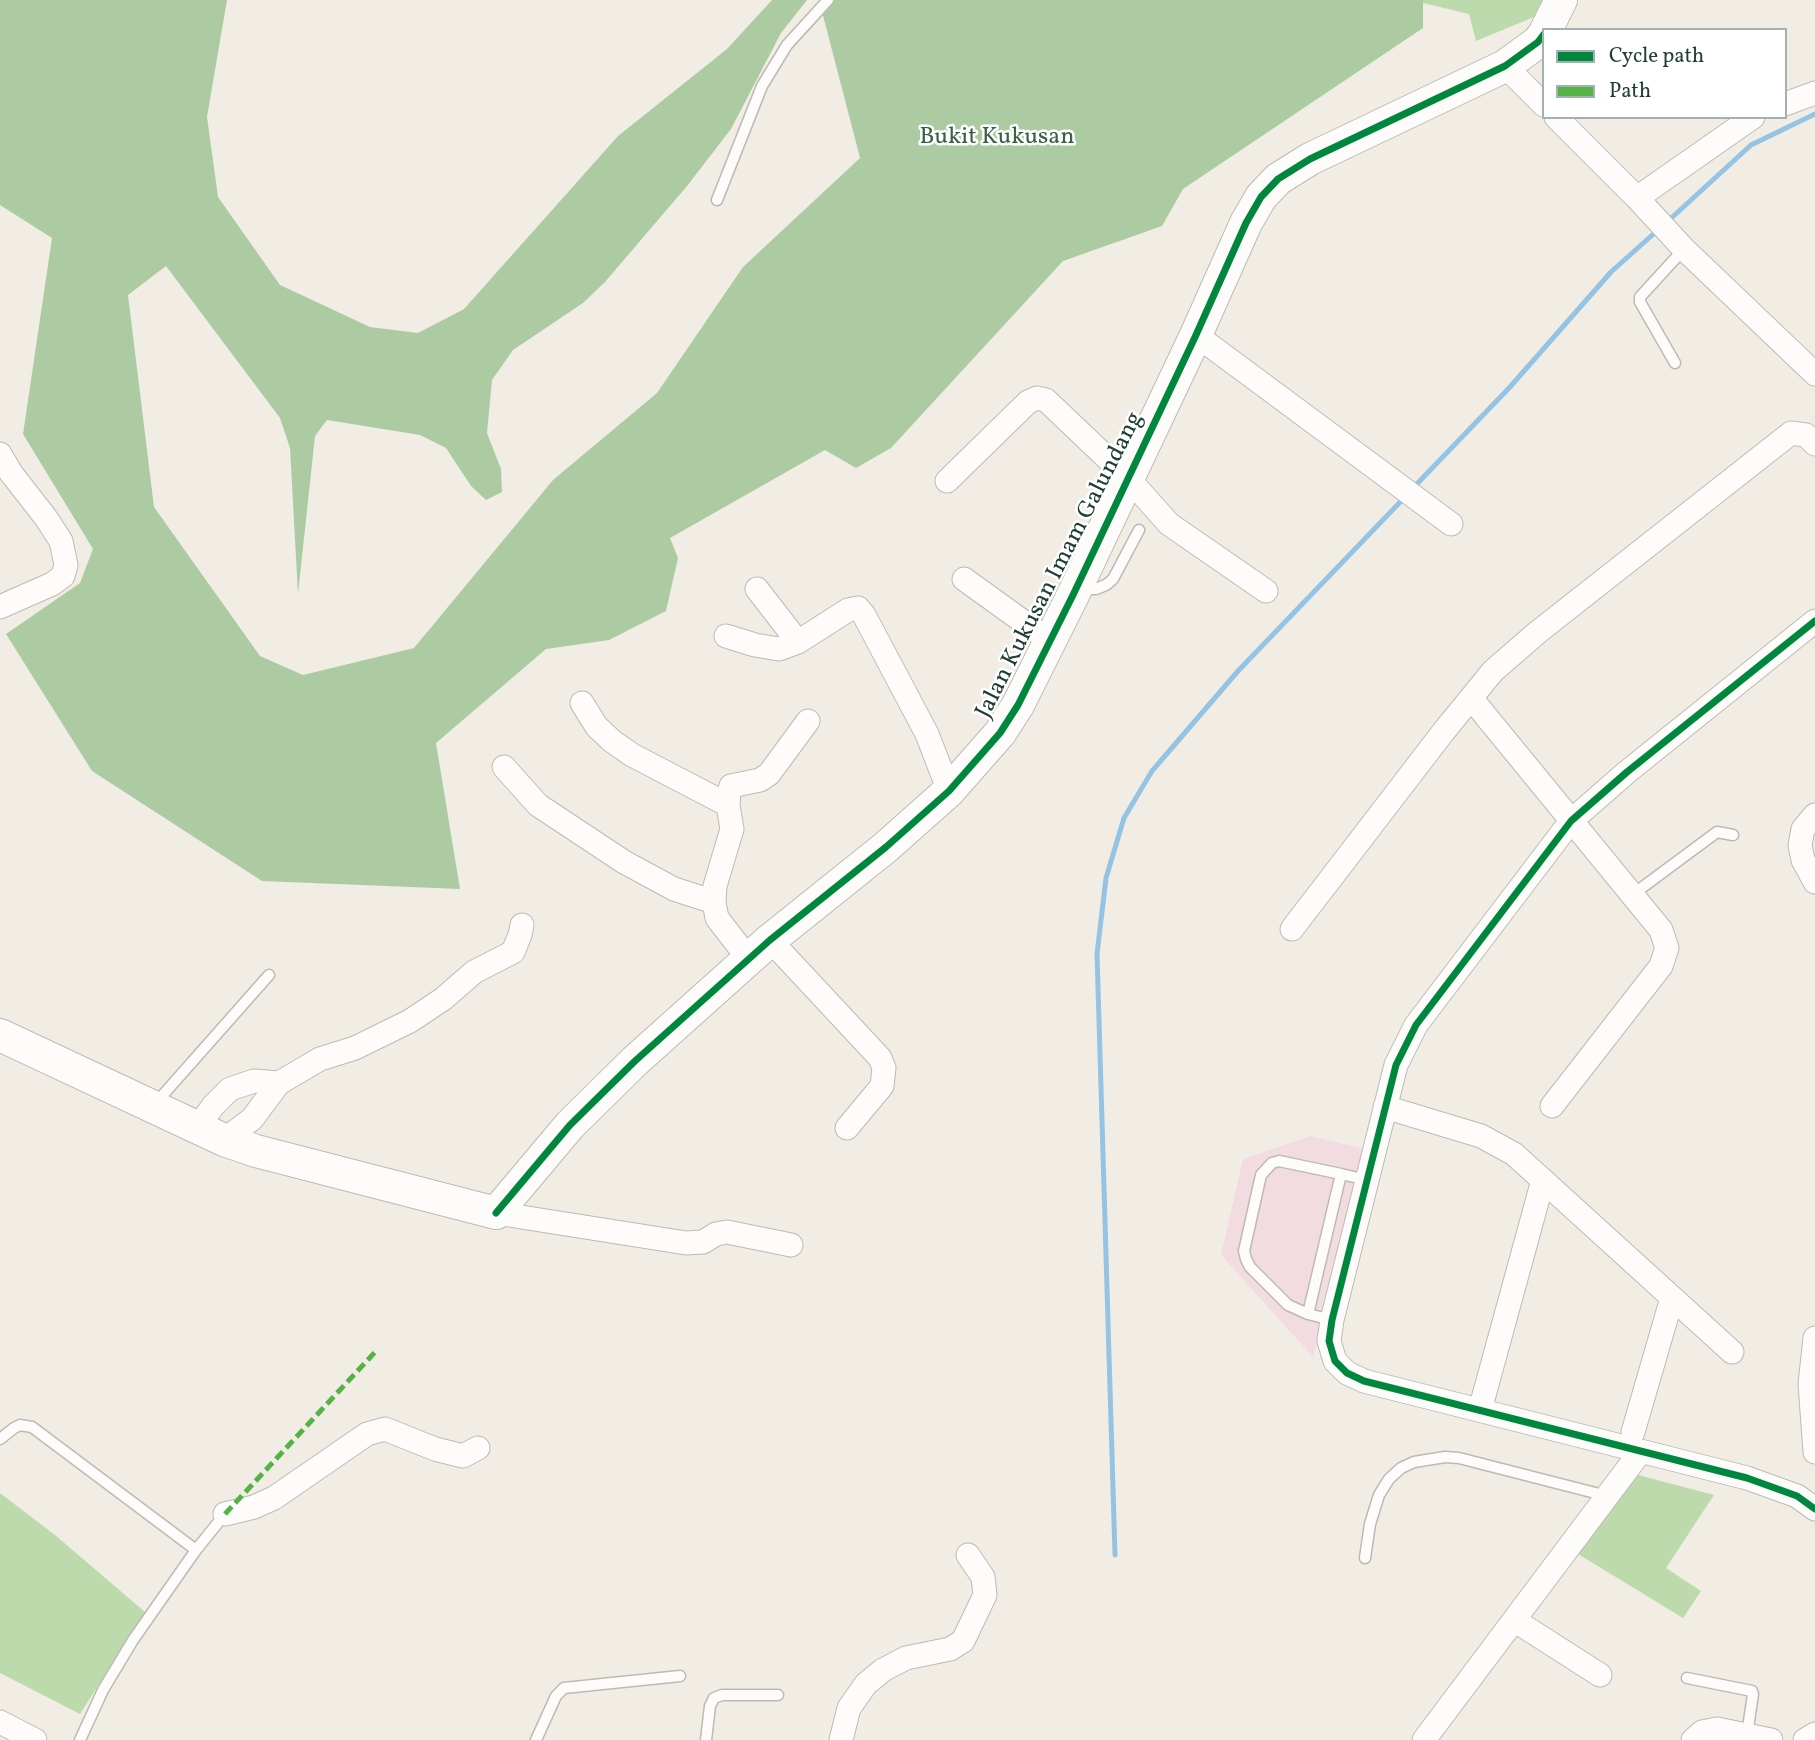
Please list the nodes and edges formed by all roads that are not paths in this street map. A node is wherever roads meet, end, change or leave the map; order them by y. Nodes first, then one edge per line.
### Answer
1 (828, 0) edge
2 (1562, 0) edge
3 (1547, 28) edge
4 (1542, 36) edge
5 (1505, 66) junction
6 (1815, 93) edge
7 (1542, 103) edge
8 (1787, 103) edge
9 (1558, 119) edge
10 (1750, 119) edge
11 (717, 200) dead end
12 (1641, 202) junction
13 (1679, 244) junction
14 (1196, 335) junction
15 (1675, 363) dead end
16 (1815, 374) edge
17 (1815, 444) edge
18 (0, 454) edge
19 (1129, 479) junction
20 (947, 481) dead end
21 (1451, 524) dead end
22 (1139, 530) dead end
23 (964, 579) dead end
24 (757, 589) dead end
25 (1076, 589) junction
26 (1266, 592) dead end
27 (0, 607) edge
28 (1815, 621) edge
29 (726, 636) dead end
30 (1050, 641) junction
31 (798, 642) junction
32 (1471, 698) junction
33 (582, 703) dead end
34 (808, 721) dead end
35 (504, 767) dead end
36 (949, 791) junction
37 (728, 805) junction
38 (1815, 815) edge
39 (1571, 821) junction
40 (1733, 835) dead end
41 (1815, 882) edge
42 (1632, 895) junction
43 (714, 902) junction
44 (522, 925) dead end
45 (1292, 929) dead end
46 (759, 949) junction
47 (269, 975) dead end
48 (0, 1035) edge
49 (279, 1083) junction
50 (1552, 1106) dead end
51 (152, 1107) junction
52 (1385, 1107) junction
53 (847, 1128) dead end
54 (210, 1134) junction
55 (1341, 1174) junction
56 (1543, 1180) junction
57 (1367, 1181) junction
58 (496, 1213) junction
59 (791, 1245) dead end
60 (1672, 1298) junction
61 (1308, 1314) junction
62 (1332, 1320) junction
63 (1815, 1338) edge
64 (1732, 1352) dead end
65 (1812, 1383) edge
66 (1483, 1398) dead end
67 (0, 1439) edge
68 (1637, 1442) junction
69 (478, 1448) dead end
70 (1815, 1452) edge
71 (1607, 1496) junction
72 (1815, 1509) edge
73 (225, 1514) joint
74 (196, 1550) junction
75 (968, 1555) dead end
76 (1365, 1558) dead end
77 (1514, 1620) junction
78 (1600, 1675) dead end
79 (680, 1676) dead end
80 (1687, 1678) dead end
81 (778, 1695) dead end
82 (0, 1722) edge
83 (1815, 1734) edge
84 (1747, 1735) junction
85 (35, 1740) edge
86 (80, 1740) edge
87 (536, 1740) edge
88 (706, 1740) edge
89 (841, 1740) edge
90 (1424, 1740) edge
91 (1693, 1740) edge
92 (1771, 1740) edge
93 (1805, 1740) edge

1 - 11 lane
2 - 3 street, Jalan Kukusan Imam Galundang
4 - 5 street, Jalan Kukusan Imam Galundang
5 - 7 street
5 - 14 street, Jalan Kukusan Imam Galundang
6 - 8 street
9 - 12 street
10 - 12 street
12 - 13 street
13 - 15 lane
13 - 16 street
14 - 19 street, Jalan Kukusan Imam Galundang
14 - 21 street
17 - 32 street
18 - 27 street
19 - 20 street
19 - 25 street, Jalan Kukusan Imam Galundang
19 - 26 street
22 - 25 lane
23 - 30 street
24 - 31 street
25 - 30 street, Jalan Kukusan Imam Galundang
28 - 39 street
29 - 31 street
30 - 36 street, Jalan Kukusan Imam Galundang
31 - 36 street
32 - 39 street
32 - 45 street
33 - 37 street
34 - 37 street
35 - 43 street
36 - 46 street, Jalan Kukusan Imam Galundang
37 - 43 street
38 - 41 street
39 - 42 street
39 - 52 street
40 - 42 lane
42 - 50 street
43 - 46 street
44 - 49 street
46 - 53 street
46 - 58 street, Jalan Kukusan Imam Galundang
47 - 51 lane
48 - 51 street
49 - 54 street
49 - 54 street
51 - 54 street
52 - 56 street
52 - 57 street
54 - 58 street
55 - 57 lane
55 - 61 lane
55 - 61 lane
56 - 60 street
56 - 66 street
57 - 62 street
58 - 59 street
60 - 64 street
60 - 68 street
61 - 62 lane
62 - 68 street
63 - 65 street
65 - 70 street
67 - 74 lane
68 - 71 street
68 - 72 street
69 - 73 street
71 - 76 lane
71 - 77 street
73 - 74 lane
74 - 86 lane
75 - 89 street
77 - 78 street
77 - 90 street
79 - 87 lane
80 - 84 lane
81 - 88 lane
82 - 85 street
83 - 93 street
84 - 91 street
84 - 92 street

